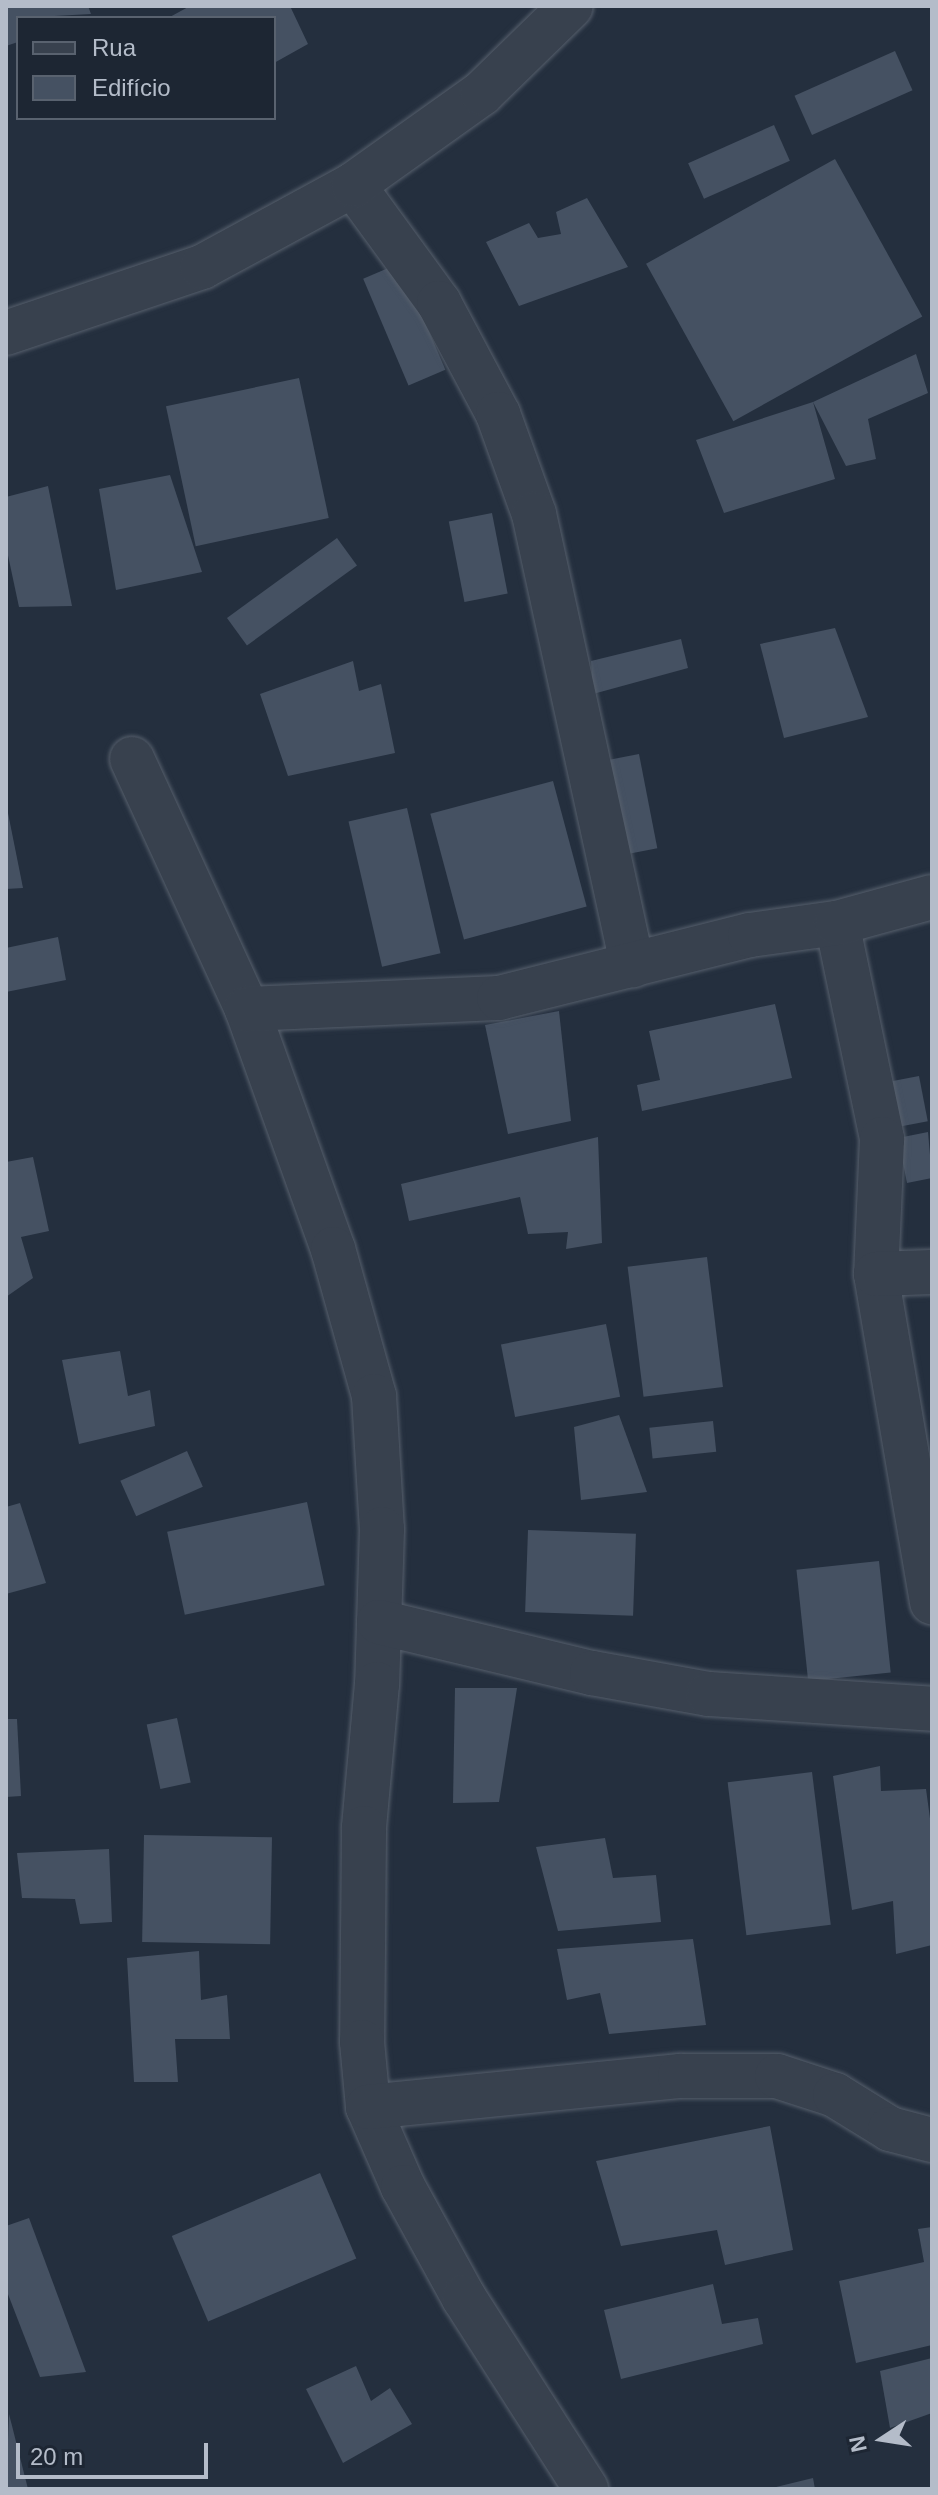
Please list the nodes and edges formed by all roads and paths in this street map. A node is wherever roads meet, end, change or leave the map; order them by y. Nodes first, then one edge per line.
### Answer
1 (571, 6) edge
2 (353, 185) junction
3 (6, 333) edge
4 (132, 759) dead end
5 (932, 897) edge
6 (837, 923) junction
7 (632, 965) junction
8 (247, 1009) junction
9 (932, 1272) edge
10 (876, 1274) junction
11 (932, 1602) edge
12 (379, 1622) junction
13 (932, 1709) edge
14 (368, 2107) junction
15 (932, 2140) edge
16 (586, 2489) edge

1 - 2 street
2 - 3 street
2 - 7 street
4 - 8 street
5 - 6 street
6 - 7 street
6 - 10 street
7 - 8 street
8 - 12 street
9 - 10 street
10 - 11 street
12 - 13 street
12 - 14 street
14 - 15 street
14 - 16 street

